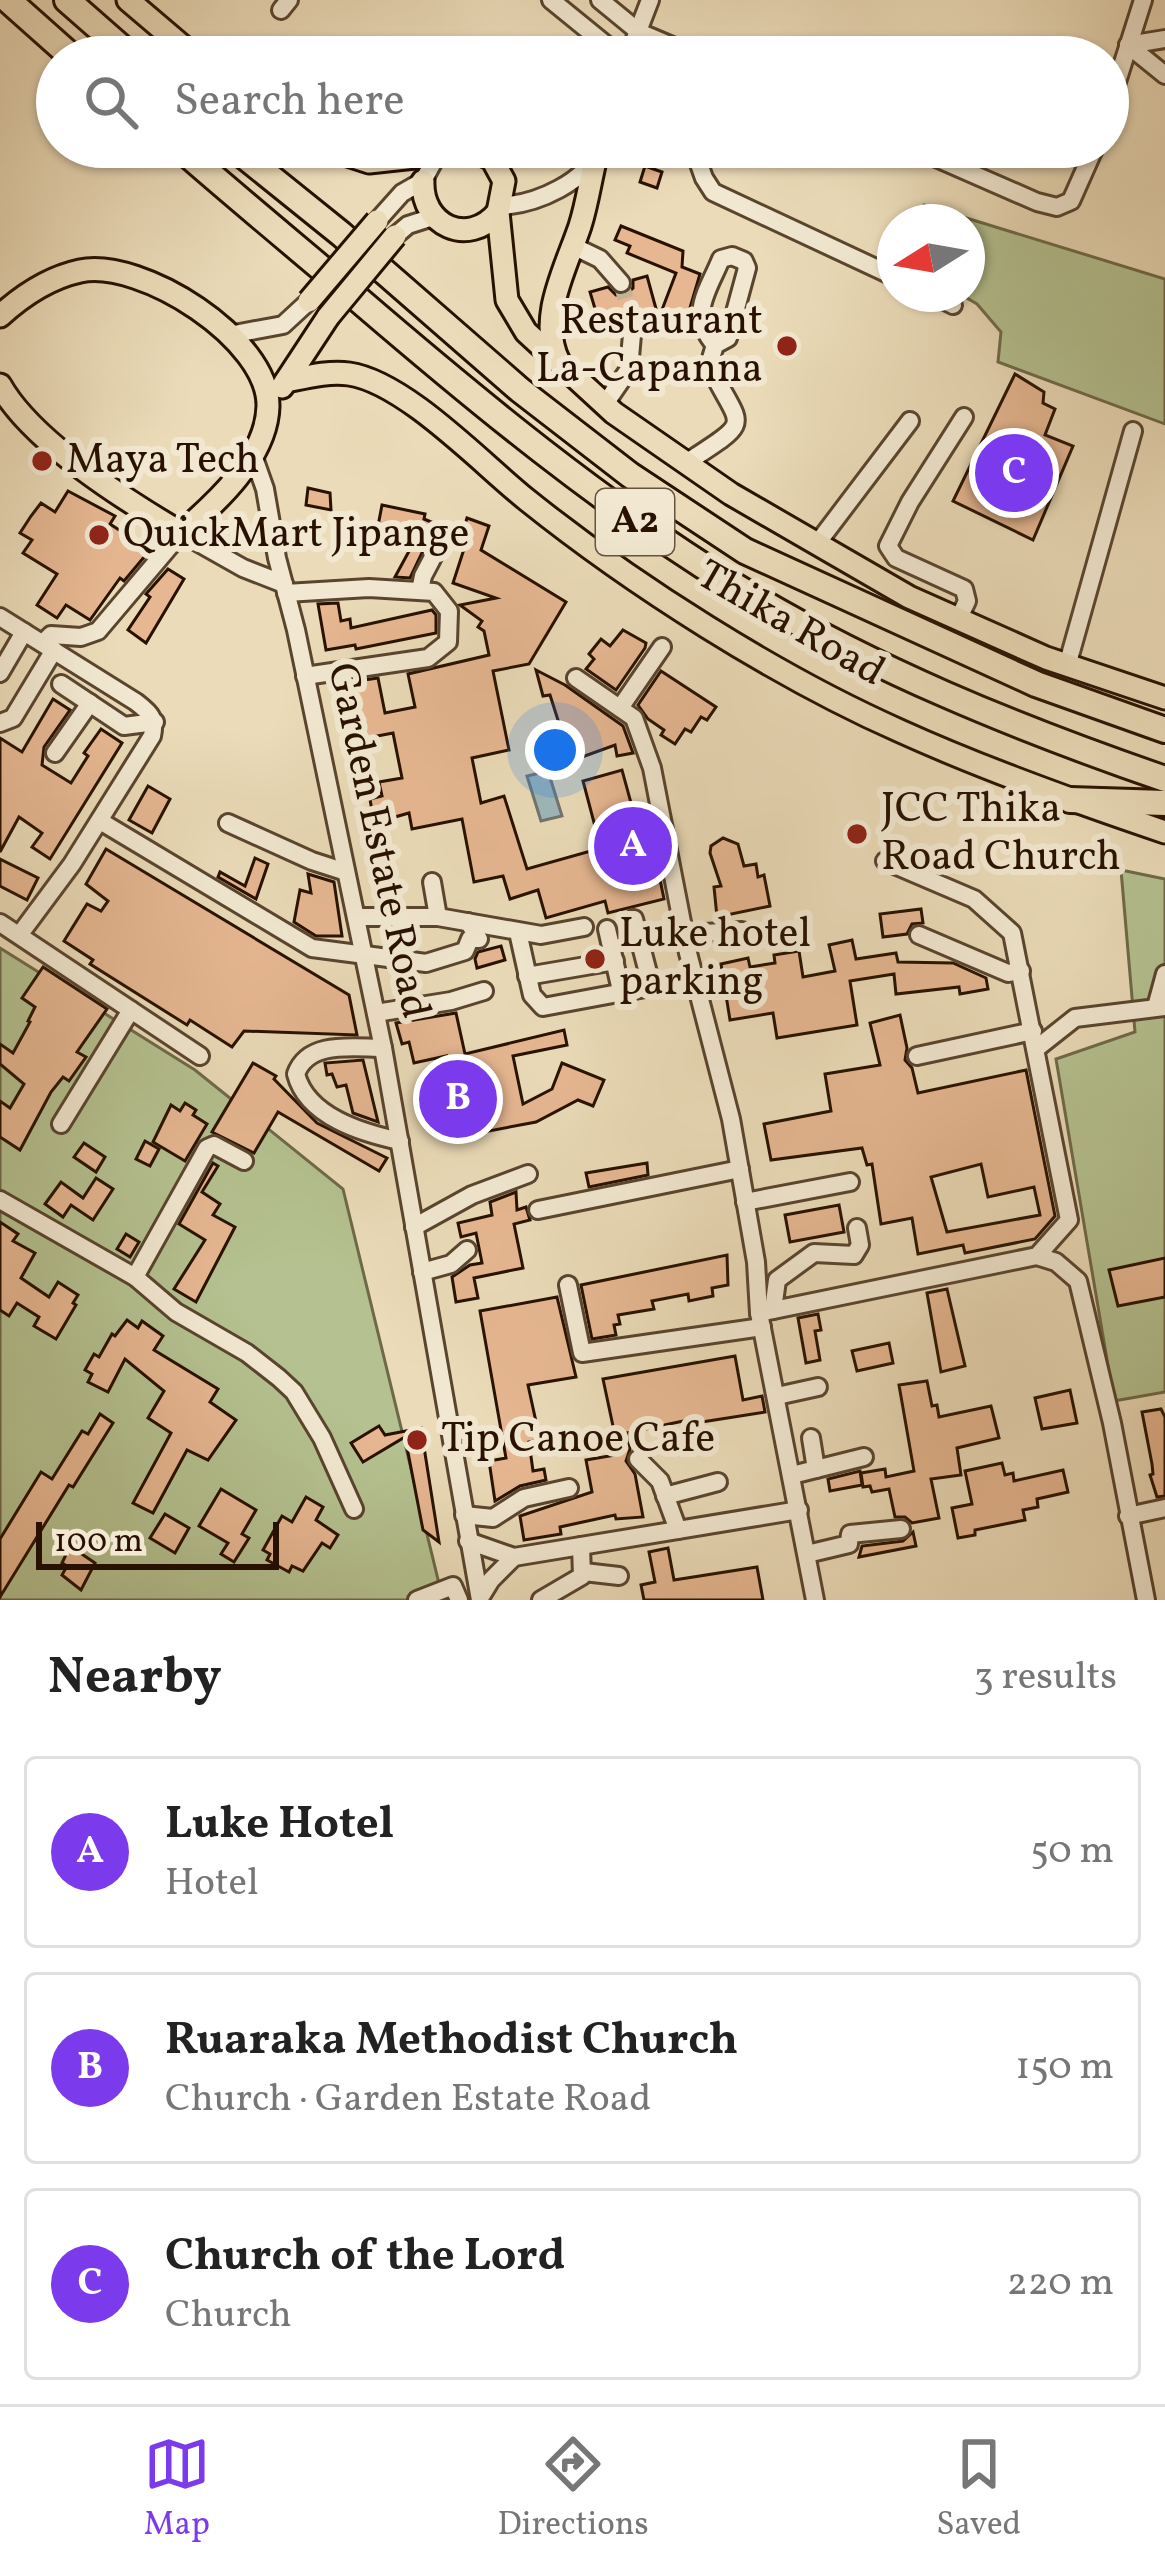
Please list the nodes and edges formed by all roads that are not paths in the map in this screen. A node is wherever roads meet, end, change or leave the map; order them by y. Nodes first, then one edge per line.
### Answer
1 (8, 0) edge
2 (67, 0) edge
3 (128, 0) edge
4 (600, 0) edge
5 (650, 0) edge
6 (1143, 0) edge
7 (563, 3) edge
8 (639, 32) junction
9 (48, 36) edge
10 (108, 36) edge
11 (170, 36) edge
12 (601, 36) edge
13 (637, 36) edge
14 (648, 36) edge
15 (1165, 39) edge
16 (1129, 42) edge
17 (1129, 45) edge
18 (1129, 46) edge
19 (1165, 75) edge
20 (204, 168) edge
21 (258, 168) edge
22 (429, 168) edge
23 (499, 168) edge
24 (583, 168) edge
25 (594, 168) edge
26 (700, 168) edge
27 (959, 168) edge
28 (1086, 168) edge
29 (423, 181) junction
30 (500, 209) junction
31 (434, 218) junction
32 (386, 228) junction
33 (573, 246) junction
34 (877, 269) edge
35 (621, 284) tunnel mouth
36 (309, 301) joint
37 (0, 316) edge
38 (633, 322) tunnel mouth
39 (229, 335) junction
40 (715, 345) junction
41 (562, 368) junction
42 (286, 382) junction
43 (3, 397) edge
44 (268, 403) junction
45 (605, 404) junction
46 (964, 417) dead end
47 (910, 422) dead end
48 (1133, 431) dead end
49 (253, 454) junction
50 (686, 463) junction
51 (181, 533) junction
52 (443, 538) dead end
53 (816, 545) junction
54 (285, 588) junction
55 (420, 591) junction
56 (0, 617) edge
57 (958, 620) junction
58 (24, 632) junction
59 (48, 646) junction
60 (662, 646) dead end
61 (1066, 666) junction
62 (0, 673) edge
63 (305, 676) junction
64 (576, 678) dead end
65 (61, 684) dead end
66 (1165, 698) edge
67 (90, 704) junction
68 (620, 708) junction
69 (155, 722) junction
70 (0, 723) edge
71 (1165, 730) edge
72 (55, 753) dead end
73 (1165, 779) edge
74 (1070, 800) junction
75 (1165, 803) edge
76 (100, 821) junction
77 (228, 823) dead end
78 (1165, 832) edge
79 (885, 861) dead end
80 (346, 872) junction
81 (432, 882) dead end
82 (356, 917) junction
83 (438, 917) junction
84 (634, 919) dead end
85 (468, 922) junction
86 (0, 923) edge
87 (584, 927) dead end
88 (608, 929) dead end
89 (742, 931) dead end
90 (518, 932) junction
91 (20, 934) junction
92 (685, 934) junction
93 (919, 934) dead end
94 (364, 958) junction
95 (615, 961) junction
96 (1021, 971) junction
97 (1165, 974) edge
98 (527, 976) junction
99 (694, 979) junction
100 (652, 988) junction
101 (484, 991) dead end
102 (622, 994) junction
103 (1161, 1007) edge
104 (131, 1010) junction
105 (376, 1013) junction
106 (1035, 1039) junction
107 (383, 1048) junction
108 (200, 1056) dead end
109 (917, 1056) dead end
110 (61, 1124) dead end
111 (400, 1141) junction
112 (244, 1161) dead end
113 (740, 1169) junction
114 (528, 1174) dead end
115 (850, 1182) dead end
116 (0, 1199) edge
117 (746, 1202) junction
118 (538, 1210) dead end
119 (414, 1227) junction
120 (856, 1228) dead end
121 (467, 1250) dead end
122 (1037, 1256) junction
123 (422, 1272) junction
124 (135, 1277) junction
125 (568, 1285) dead end
126 (765, 1317) junction
127 (818, 1387) dead end
128 (777, 1396) junction
129 (811, 1438) dead end
130 (864, 1457) dead end
131 (638, 1459) dead end
132 (816, 1469) junction
133 (792, 1475) junction
134 (718, 1482) dead end
135 (568, 1488) dead end
136 (665, 1496) junction
137 (1165, 1508) edge
138 (354, 1509) dead end
139 (799, 1510) junction
140 (464, 1515) junction
141 (1128, 1516) junction
142 (901, 1528) dead end
143 (678, 1530) junction
144 (468, 1541) junction
145 (581, 1546) junction
146 (807, 1554) junction
147 (514, 1557) junction
148 (584, 1572) junction
149 (619, 1576) dead end
150 (480, 1599) edge
151 (417, 1600) edge
152 (459, 1600) edge
153 (541, 1600) edge
154 (815, 1600) edge
155 (1147, 1600) edge

1 - 9 highway
2 - 10 highway
3 - 11 main road
4 - 8 street
5 - 8 street
6 - 16 street
7 - 12 street
8 - 13 street
8 - 14 street
15 - 17 street
18 - 19 street
20 - 73 highway, Thika Road / A2
21 - 71 highway, Thika Road / A2
22 - 29 street
23 - 30 main road, Thika Road
24 - 30 street
25 - 33 main road
26 - 34 street
27 - 28 street
29 - 31 main road
29 - 32 street
30 - 31 main road
30 - 41 main road, Thika Road
31 - 32 street
32 - 36 main road, bridge
32 - 42 main road, bridge
33 - 35 street
33 - 41 main road
36 - 39 street
37 - 39 main road
38 - 45 street
39 - 44 main road
40 - 40 street
40 - 50 street
41 - 45 main road, Thika Road
42 - 44 main road
42 - 74 main road, Thika Road
43 - 51 main road
44 - 49 main road
45 - 50 main road, Thika Road
46 - 57 street
47 - 53 street
48 - 61 street
49 - 51 main road
49 - 54 street, Garden Estate Road
50 - 53 main road, Thika Road
51 - 54 street
51 - 59 street
52 - 55 street
53 - 57 main road, Thika Road
54 - 55 street
54 - 63 street, Garden Estate Road
55 - 63 street
56 - 58 street
57 - 61 main road, Thika Road
58 - 59 street
58 - 62 street
59 - 69 street
59 - 70 street
60 - 68 street
61 - 66 main road, Thika Road
63 - 80 street, Garden Estate Road
64 - 68 street
65 - 67 street
67 - 69 street
67 - 72 street
68 - 92 street
69 - 76 street
74 - 75 highway
74 - 78 main road, Thika Road
76 - 91 street
76 - 94 street
77 - 80 street
79 - 96 street
80 - 82 street, Garden Estate Road
81 - 83 street
82 - 83 street
82 - 94 street, Garden Estate Road
83 - 85 street
84 - 100 street
85 - 90 street
85 - 94 street
86 - 91 street
87 - 90 street
88 - 95 street
89 - 92 street
90 - 98 street
91 - 104 street
92 - 99 street
93 - 96 street
94 - 105 street, Garden Estate Road
95 - 98 street
95 - 102 street
96 - 106 street
97 - 103 street
98 - 102 street
99 - 100 street
99 - 113 street
100 - 102 street
101 - 105 street
103 - 106 street
104 - 108 street
104 - 110 street
105 - 107 street, Garden Estate Road
106 - 109 street
106 - 122 street
107 - 111 street, Garden Estate Road
107 - 111 street
111 - 119 street, Garden Estate Road
112 - 124 street
113 - 117 street
113 - 118 street
114 - 119 street
115 - 117 street
116 - 124 street
117 - 126 street
119 - 123 street, Garden Estate Road
120 - 126 street
121 - 123 street
122 - 126 street
122 - 141 street
123 - 140 street, Garden Estate Road
124 - 138 street
125 - 126 street
126 - 128 street
127 - 128 street
128 - 133 street
129 - 132 street
130 - 132 street
131 - 136 street
132 - 133 street
133 - 139 street
134 - 136 street
135 - 140 street
136 - 143 street
137 - 141 street
139 - 143 street
139 - 146 street
140 - 144 street, Garden Estate Road
141 - 155 street
142 - 146 street
143 - 145 street
144 - 147 street
144 - 150 street, Garden Estate Road
145 - 147 street
145 - 148 street
146 - 154 street
147 - 150 street
148 - 149 street
148 - 153 street
151 - 152 street

